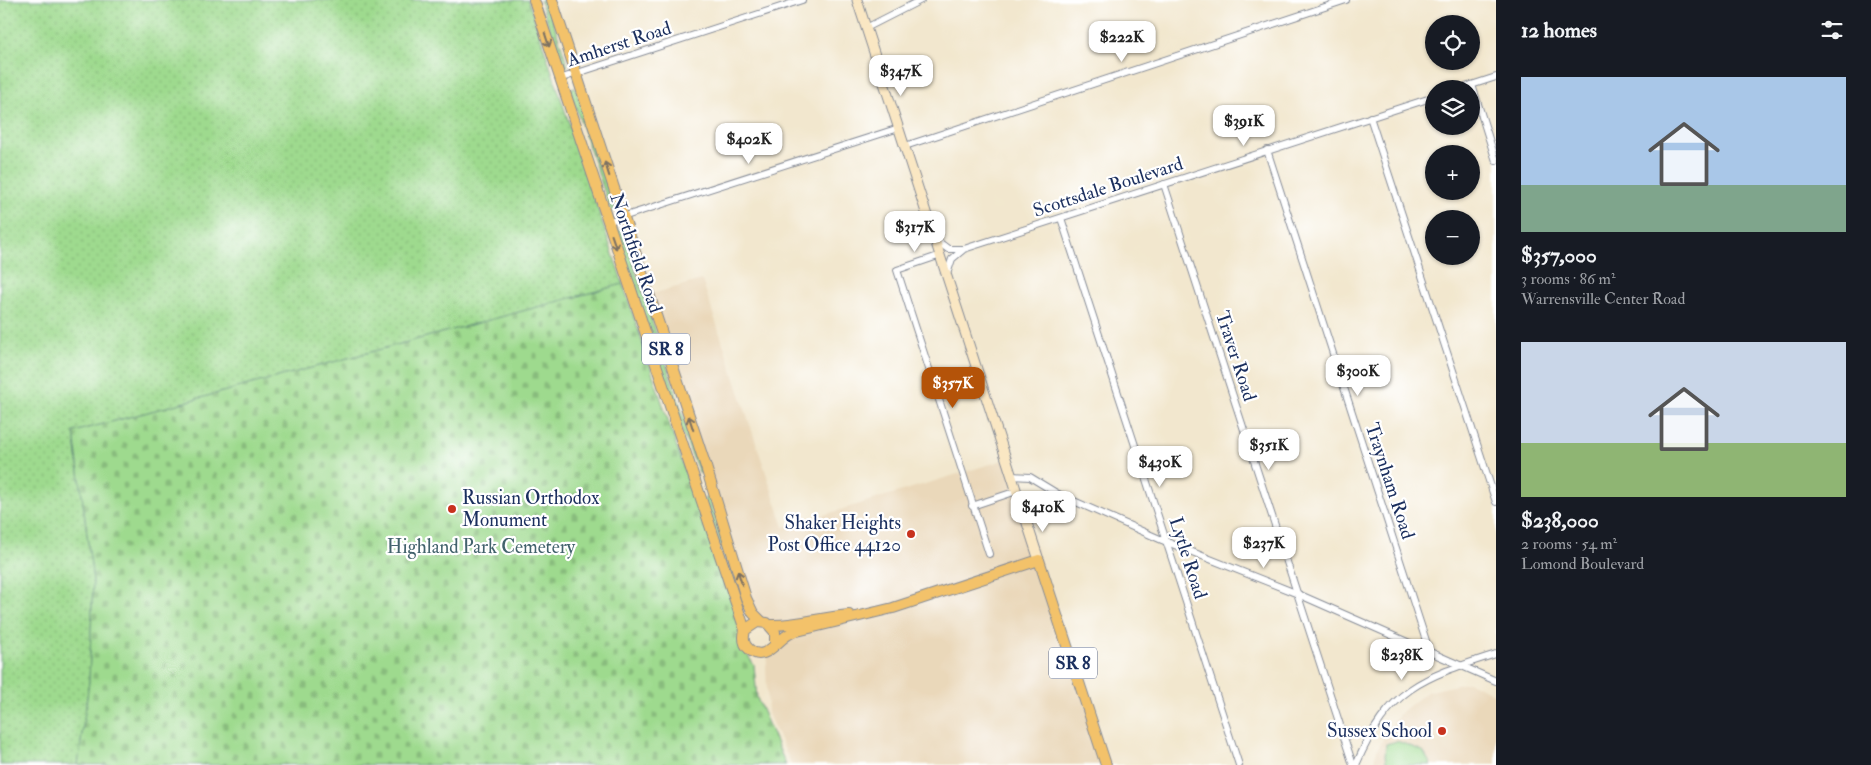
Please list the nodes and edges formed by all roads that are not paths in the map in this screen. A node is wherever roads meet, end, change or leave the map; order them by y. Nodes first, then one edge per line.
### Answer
1 (534, 0) edge
2 (552, 0) edge
3 (802, 0) edge
4 (857, 0) edge
5 (921, 0) edge
6 (1346, 0) edge
7 (1333, 2) edge
8 (866, 28) junction
9 (576, 74) junction
10 (1496, 77) edge
11 (560, 79) junction
12 (1480, 82) edge
13 (1425, 100) edge
14 (1480, 110) edge
15 (1370, 117) junction
16 (899, 128) junction
17 (905, 146) junction
18 (1267, 150) junction
19 (1496, 161) edge
20 (1164, 184) junction
21 (623, 217) junction
22 (1060, 218) junction
23 (607, 222) junction
24 (936, 240) junction
25 (964, 250) junction
26 (941, 255) junction
27 (947, 274) junction
28 (1012, 476) junction
29 (1017, 491) junction
30 (1058, 494) junction
31 (1496, 502) edge
32 (972, 506) junction
33 (1024, 514) junction
34 (1166, 542) junction
35 (989, 554) dead end
36 (1039, 560) junction
37 (1298, 594) junction
38 (867, 614) junction
39 (765, 623) junction
40 (745, 630) junction
41 (775, 644) junction
42 (1429, 650) junction
43 (1496, 654) edge
44 (1459, 666) junction
45 (1496, 680) edge
46 (1106, 765) edge
47 (1239, 765) edge
48 (1352, 765) edge
49 (1356, 765) edge

1 -> 11 main road, Northfield Road / SR 8
2 - 9 main road, Northfield Road / SR 8
3 - 9 street, Amherst Road
4 - 8 main road
5 - 8 street
6 - 7 street
7 - 17 street
8 - 16 main road
9 - 11 street, Amherst Road
21 -> 9 main road, Northfield Road / SR 8
10 - 12 street
11 - 23 main road, Northfield Road / SR 8
13 - 15 street, Scottsdale Boulevard
14 - 19 street
15 - 18 street, Scottsdale Boulevard
15 - 31 street
16 - 17 main road
16 - 21 street
17 - 24 main road
18 - 20 street, Scottsdale Boulevard
18 - 42 street, Traynham Road
20 - 22 street, Scottsdale Boulevard
20 - 37 street, Traver Road
21 - 23 street
39 -> 21 main road, Northfield Road / SR 8
22 - 25 street, Scottsdale Boulevard
22 - 34 street, Lytle Road
23 -> 40 main road, Northfield Road / SR 8
24 - 25 street
24 - 26 main road
25 - 27 street
26 - 27 main road
26 - 32 street
27 - 28 main road
28 - 29 main road
28 - 30 street
29 - 32 street
29 - 33 main road
30 - 33 street
30 - 34 street
32 - 35 street
33 - 36 main road
34 - 37 street
34 - 47 street, Lytle Road
36 - 38 main road, SR 8
36 - 46 main road, SR 8
37 - 42 street
37 - 48 street, Traver Road
38 - 39 main road, SR 8
38 - 41 main road, SR 8
39 - 40 main road
39 - 41 main road
40 - 41 main road, SR 8
42 - 44 street
43 - 44 street
44 - 45 street
44 - 49 street

